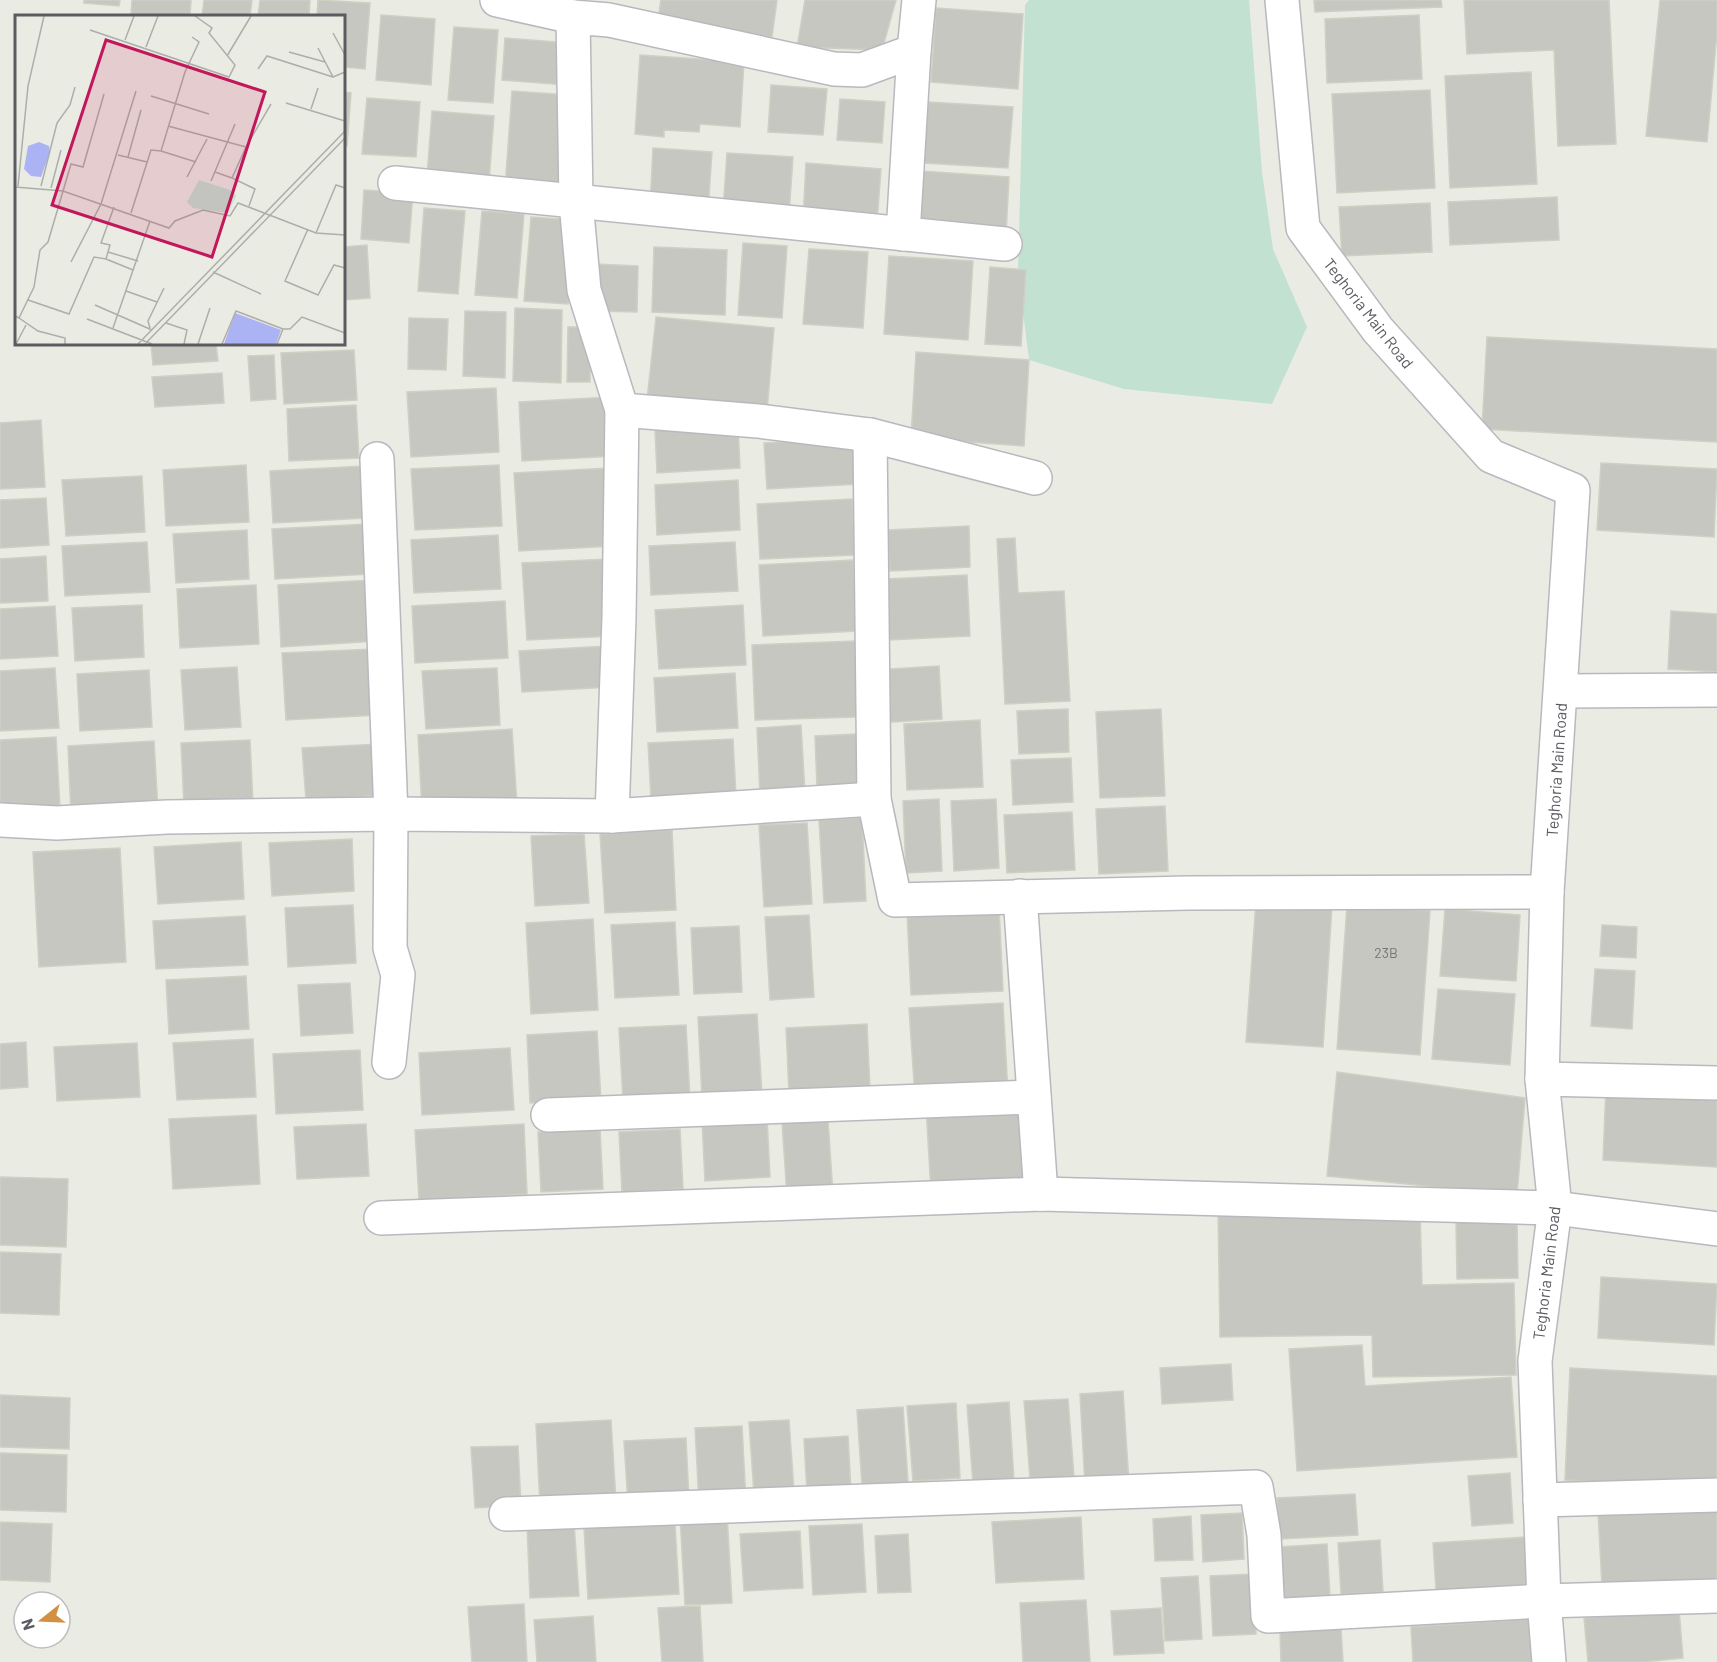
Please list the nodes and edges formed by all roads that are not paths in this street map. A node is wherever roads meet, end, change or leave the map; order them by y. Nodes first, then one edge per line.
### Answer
1 (496, 0) edge
2 (919, 0) edge
3 (1282, 0) edge
4 (573, 17) junction
5 (914, 51) junction
6 (395, 183) dead end
7 (576, 202) junction
8 (903, 234) junction
9 (1005, 244) dead end
10 (622, 410) junction
11 (870, 435) junction
12 (377, 459) dead end
13 (1035, 478) dead end
14 (1717, 690) edge
15 (1562, 692) junction
16 (874, 799) junction
17 (391, 813) junction
18 (612, 816) junction
19 (0, 820) edge
20 (1547, 892) junction
21 (1020, 896) junction
22 (388, 1062) dead end
23 (1542, 1079) junction
24 (1717, 1083) edge
25 (1034, 1096) junction
26 (548, 1115) dead end
27 (1041, 1194) junction
28 (1555, 1208) junction
29 (381, 1218) dead end
30 (1717, 1229) edge
31 (1717, 1495) edge
32 (1540, 1500) junction
33 (506, 1514) dead end
34 (1717, 1596) edge
35 (1544, 1601) junction
36 (1549, 1662) edge

1 - 4 street
2 - 5 street
3 - 15 street, Teghoria Main Road
4 - 5 street
4 - 7 street
5 - 8 street
6 - 7 street
7 - 8 street
7 - 10 street
8 - 9 street
10 - 11 street
10 - 18 street
11 - 13 street
11 - 16 street
12 - 17 street
14 - 15 street
15 - 20 street, Teghoria Main Road
16 - 18 street
16 - 21 street
17 - 18 street
17 - 19 street
17 - 22 street
20 - 21 street
20 - 23 street, Teghoria Main Road
21 - 25 street
23 - 24 street
23 - 28 street, Teghoria Main Road
25 - 26 street
25 - 27 street
27 - 28 street
27 - 29 street
28 - 30 street
28 - 32 street, Teghoria Main Road
31 - 32 street
32 - 35 street, Teghoria Main Road
33 - 35 street
34 - 35 street
35 - 36 street, Teghoria Main Road

